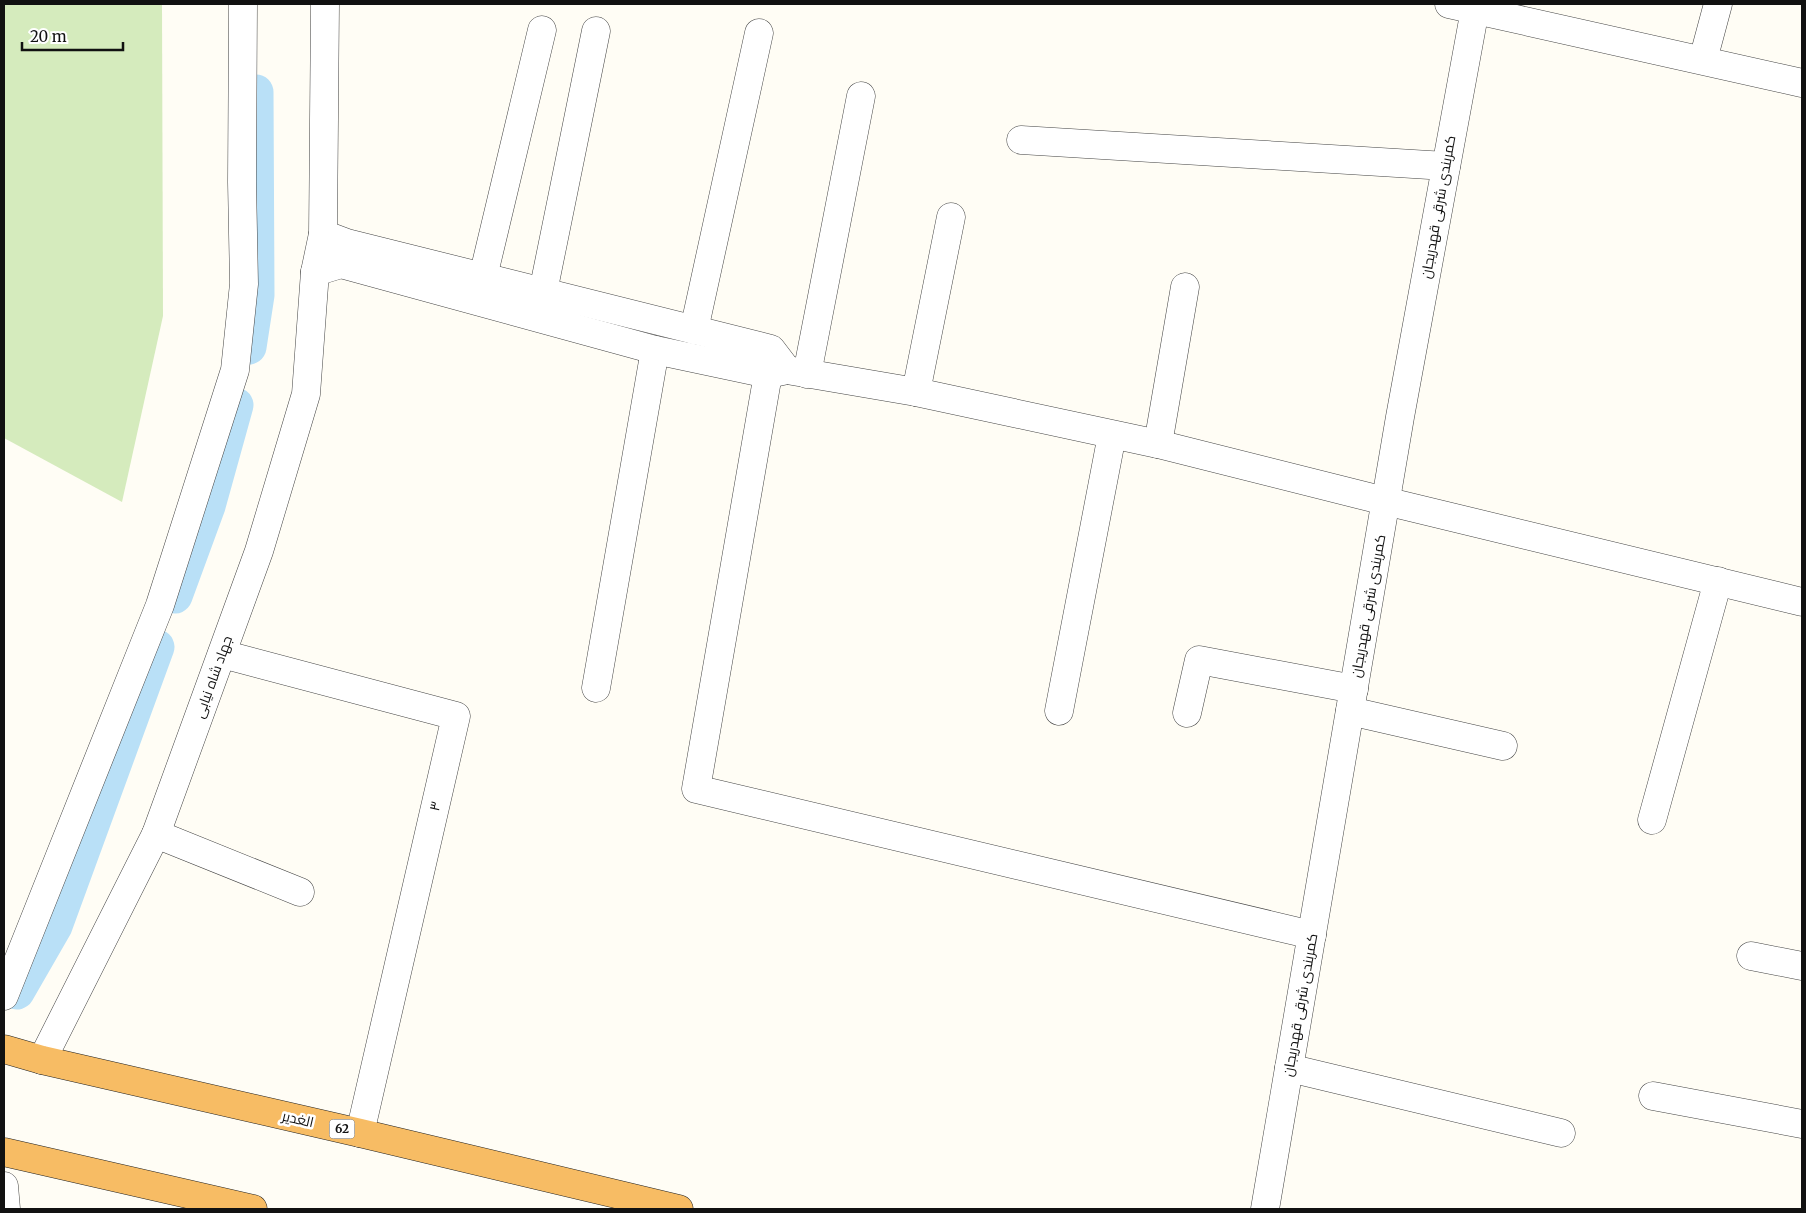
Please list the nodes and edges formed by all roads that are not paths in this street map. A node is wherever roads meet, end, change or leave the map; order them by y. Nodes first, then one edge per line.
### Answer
1 (243, 4) edge
2 (325, 4) edge
3 (1718, 4) edge
4 (1467, 5) edge
5 (542, 30) dead end
6 (596, 31) dead end
7 (759, 33) dead end
8 (1703, 60) junction
9 (1802, 83) edge
10 (861, 96) dead end
11 (1022, 140) dead end
12 (1446, 166) junction
13 (951, 217) dead end
14 (323, 234) junction
15 (315, 272) junction
16 (483, 277) junction
17 (1185, 288) dead end
18 (543, 292) junction
19 (694, 330) junction
20 (655, 350) junction
21 (787, 373) junction
22 (916, 392) junction
23 (1112, 435) junction
24 (1158, 444) junction
25 (1385, 501) junction
26 (1718, 581) junction
27 (1802, 602) edge
28 (222, 654) junction
29 (596, 688) dead end
30 (1352, 700) junction
31 (1059, 711) dead end
32 (1187, 713) dead end
33 (1503, 746) dead end
34 (1652, 820) dead end
35 (156, 834) junction
36 (300, 892) dead end
37 (1312, 935) junction
38 (1751, 956) dead end
39 (1802, 966) edge
40 (4, 996) edge
41 (4, 1049) edge
42 (42, 1060) junction
43 (1289, 1068) junction
44 (1653, 1096) dead end
45 (1802, 1124) edge
46 (360, 1133) junction
47 (1561, 1133) dead end
48 (4, 1152) edge
49 (4, 1186) edge
50 (6, 1209) edge
51 (253, 1209) edge
52 (679, 1209) edge
53 (1265, 1209) edge

1 - 40 street
2 - 14 street, جهاد شاه نیابی
3 - 8 street
4 - 8 street
4 - 12 street, کمربندی شرقی قهدریجان
5 - 16 street
6 - 18 street
7 - 19 street
8 - 9 street
10 - 21 street
11 - 12 street
12 - 25 street, کمربندی شرقی قهدریجان
13 - 22 street
14 - 15 street, جهاد شاه نیابی
14 - 16 street
15 - 20 street
15 - 28 street, جهاد شاه نیابی
16 - 18 street
17 - 24 street
18 - 19 street
19 - 21 street
20 - 21 street
20 - 29 street
21 - 22 street
21 - 37 street
22 - 23 street
23 - 24 street
23 - 31 street
24 - 25 street
25 - 26 street
25 - 30 street, کمربندی شرقی قهدریجان
26 - 27 street
26 - 34 street
28 - 35 street, جهاد شاه نیابی
28 - 46 street, ۳
30 - 32 street
30 - 33 street
30 - 37 street, کمربندی شرقی قهدریجان
35 - 36 street
35 - 42 street, جهاد شاه نیابی
37 - 43 street, کمربندی شرقی قهدریجان
38 - 39 street
41 - 42 highway, الغدیر / 62
42 - 46 highway, الغدیر / 62
43 - 47 street
43 - 53 street, کمربندی شرقی قهدریجان
44 - 45 street
46 - 52 highway, الغدیر / 62
48 - 51 highway
49 - 50 street

